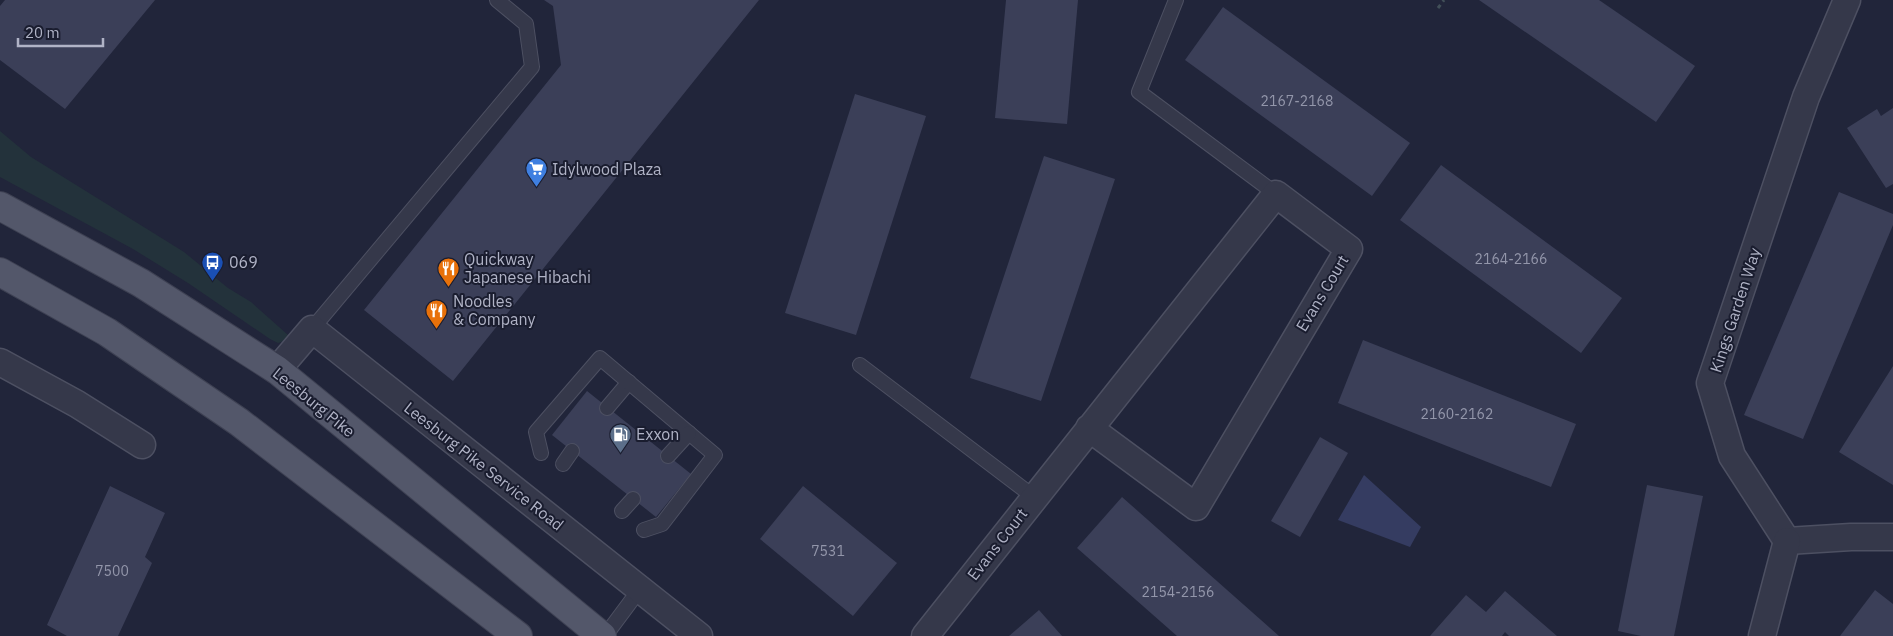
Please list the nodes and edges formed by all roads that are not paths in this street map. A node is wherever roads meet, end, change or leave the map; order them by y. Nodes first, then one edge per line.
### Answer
1 (497, 0) edge
2 (1176, 0) edge
3 (1847, 0) edge
4 (1276, 194) junction
5 (0, 206) edge
6 (0, 272) edge
7 (312, 330) junction
8 (0, 362) edge
9 (860, 365) dead end
10 (277, 370) junction
11 (629, 382) junction
12 (607, 408) dead end
13 (1089, 428) junction
14 (689, 433) junction
15 (142, 445) dead end
16 (572, 451) dead end
17 (541, 453) dead end
18 (668, 456) dead end
19 (563, 464) dead end
20 (1034, 497) junction
21 (633, 499) dead end
22 (622, 511) dead end
23 (644, 530) dead end
24 (1893, 537) edge
25 (1787, 541) junction
26 (640, 589) junction
27 (518, 636) edge
28 (604, 636) edge
29 (699, 636) edge
30 (925, 636) edge
31 (1762, 636) edge

1 - 7 lane
2 - 4 lane
3 - 25 street, Kings Garden Way
4 - 13 street, Evans Court
4 - 13 street, Evans Court
5 - 10 main road, Leesburg Pike
6 - 27 main road
7 - 10 street
7 - 26 street, Leesburg Pike Service Road
8 - 15 street
9 - 20 lane
10 - 28 main road, Leesburg Pike
11 - 12 lane
11 - 14 lane
11 - 17 lane
13 - 20 street, Evans Court
14 - 18 lane
14 - 23 lane
16 - 19 lane
20 - 30 street, Evans Court
21 - 22 lane
24 - 25 street
25 - 31 street
26 - 28 lane
26 - 29 street, Leesburg Pike Service Road

